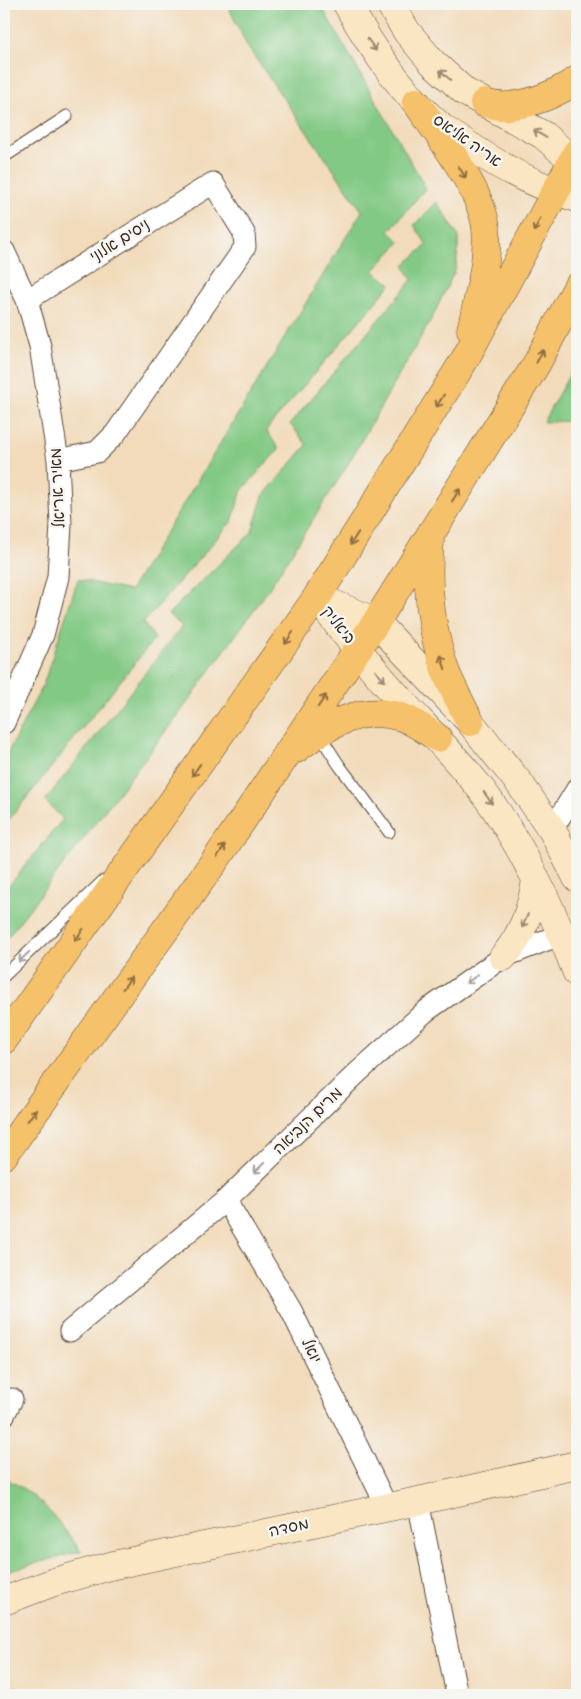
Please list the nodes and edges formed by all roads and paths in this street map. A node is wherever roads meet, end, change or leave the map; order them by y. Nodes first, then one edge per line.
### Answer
1 (347, 4) edge
2 (390, 4) edge
3 (577, 80) edge
4 (416, 102) junction
5 (484, 103) junction
6 (67, 116) dead end
7 (4, 157) edge
8 (576, 159) edge
9 (566, 195) edge
10 (4, 251) edge
11 (577, 287) edge
12 (27, 300) junction
13 (465, 359) junction
14 (58, 460) junction
15 (430, 536) junction
16 (317, 597) junction
17 (376, 622) junction
18 (356, 649) junction
19 (470, 722) junction
20 (4, 723) edge
21 (318, 733) junction
22 (438, 738) junction
23 (283, 759) junction
24 (577, 789) edge
25 (552, 830) junction
26 (390, 832) dead end
27 (147, 838) junction
28 (577, 878) edge
29 (536, 881) junction
30 (572, 935) edge
31 (503, 957) junction
32 (577, 973) edge
33 (4, 976) edge
34 (4, 1040) edge
35 (4, 1155) edge
36 (226, 1200) junction
37 (70, 1332) dead end
38 (577, 1465) edge
39 (418, 1501) junction
40 (387, 1507) junction
41 (4, 1601) edge
42 (458, 1695) edge

1 -> 4 street, אריה אליאס
5 -> 2 street
3 - 5 highway
4 - 9 street, אריה אליאס
4 -> 13 highway
8 -> 5 street
6 - 7 lane
8 - 9 highway
9 -> 13 highway
10 - 12 street, מאיר אריאל
15 -> 11 highway
12 - 14 street, מאיר אריאל
12 - 14 street, ניסים אלוני
13 -> 16 highway
14 - 20 street, מאיר אריאל
15 - 17 highway
19 -> 15 highway
16 - 17 street, ביאליק
16 - 18 street, ביאליק
16 -> 27 highway
17 - 18 highway
17 - 19 street, ביאליק
18 -> 22 street, ביאליק
23 -> 18 highway
19 - 25 street, ביאליק
21 - 22 highway
21 - 23 highway
21 - 26 lane
22 -> 29 street, ביאליק
35 -> 23 highway
24 - 25 street
25 - 28 street, ביאליק
27 -> 33 lane
27 -> 34 highway
29 - 30 street, ביאליק
29 -> 31 street
30 - 31 street, מרים הנביאה
30 - 32 street, ביאליק
31 -> 36 street, מרים הנביאה
36 - 37 street, מרים הנביאה
36 - 40 street, יואל
38 - 39 street, מסדה
39 - 40 street, מסדה
39 - 42 street
40 - 41 street, מסדה

